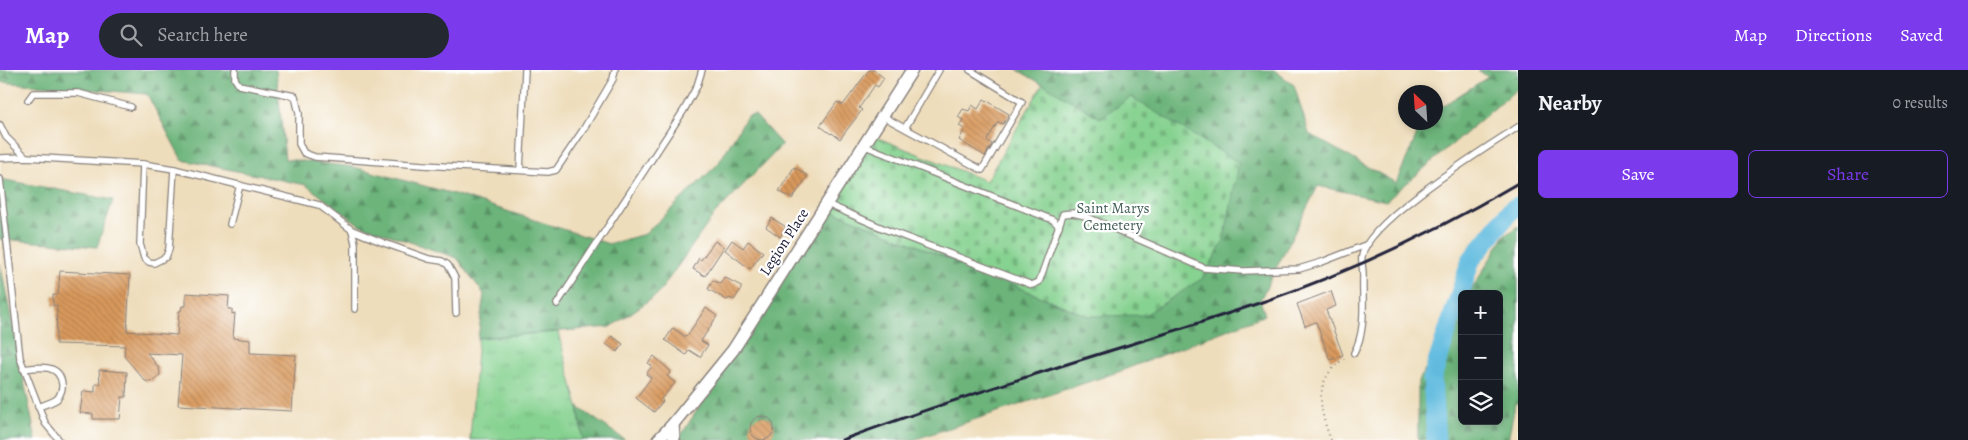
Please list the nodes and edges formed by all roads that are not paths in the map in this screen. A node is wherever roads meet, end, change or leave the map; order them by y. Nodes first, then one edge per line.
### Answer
1 (234, 70) edge
2 (525, 70) edge
3 (615, 70) edge
4 (702, 70) edge
5 (912, 70) edge
6 (938, 70) edge
7 (970, 70) edge
8 (28, 100) dead end
9 (131, 107) dead end
10 (884, 117) junction
11 (0, 125) edge
12 (1518, 127) edge
13 (905, 128) junction
14 (865, 146) junction
15 (26, 157) junction
16 (0, 158) edge
17 (143, 164) junction
18 (174, 168) junction
19 (520, 170) junction
20 (0, 178) edge
21 (240, 185) junction
22 (827, 204) junction
23 (230, 224) dead end
24 (1059, 226) junction
25 (352, 230) junction
26 (1368, 244) junction
27 (558, 304) dead end
28 (355, 309) dead end
29 (456, 313) dead end
30 (1354, 353) road end
31 (24, 368) junction
32 (38, 407) junction
33 (673, 424) junction
34 (59, 440) edge
35 (658, 440) edge
36 (674, 440) edge

1 - 19 lane
2 - 19 lane
3 - 19 lane
4 - 27 lane
5 - 10 street, Legion Place
6 - 13 lane
7 - 13 lane
8 - 9 lane
10 - 13 lane
10 - 14 street, Legion Place
11 - 15 lane
12 - 26 lane
14 - 22 street, Legion Place
14 - 24 lane
15 - 16 lane
15 - 17 lane
17 - 18 lane
17 - 18 lane
18 - 21 lane
20 - 31 lane
21 - 23 lane
21 - 25 lane
22 - 24 lane
22 - 33 street, Legion Place
24 - 26 lane
25 - 28 lane
25 - 29 lane
26 - 30 lane
31 - 32 lane
31 - 32 lane
32 - 34 lane
33 - 35 street, Legion Place
33 - 36 street

